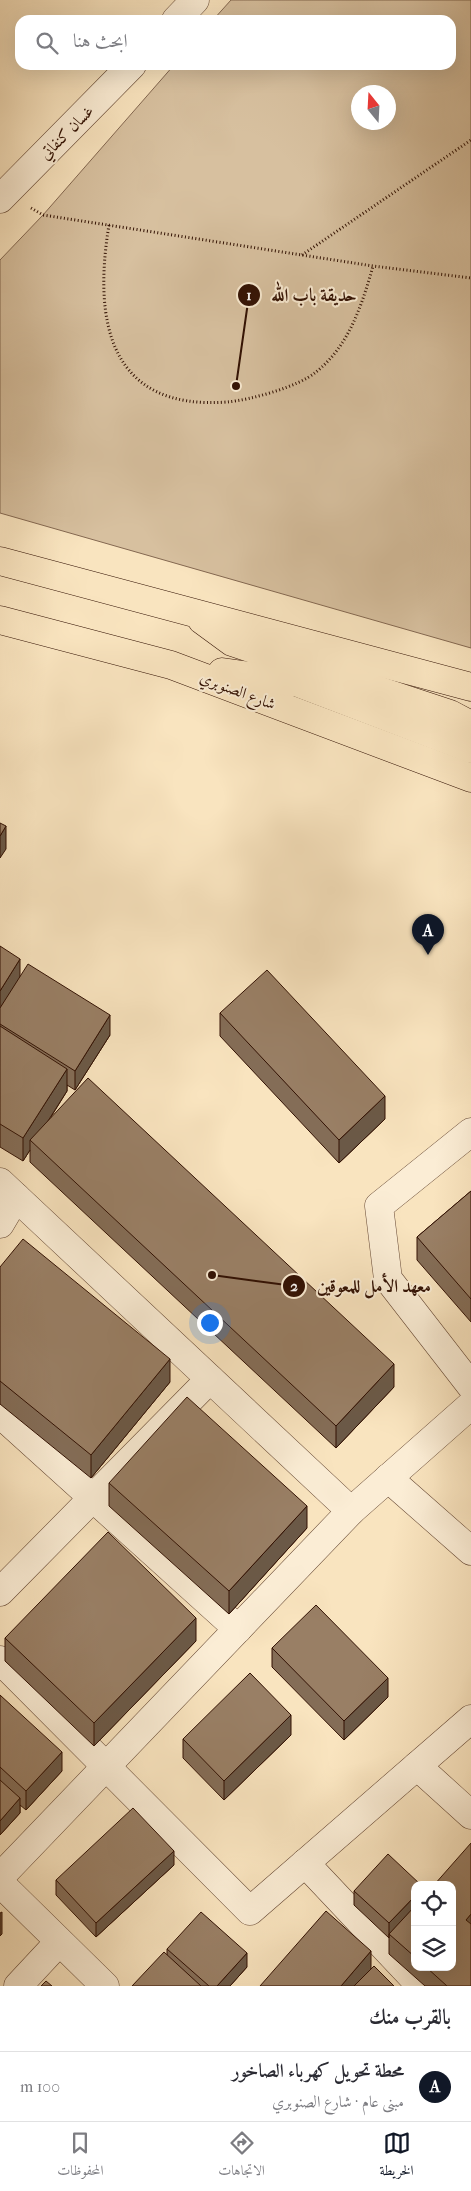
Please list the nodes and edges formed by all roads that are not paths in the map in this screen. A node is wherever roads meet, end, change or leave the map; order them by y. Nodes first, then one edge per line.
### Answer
1 (195, 0) edge
2 (181, 15) edge
3 (127, 70) edge
4 (4, 195) edge
5 (0, 561) edge
6 (189, 610) junction
7 (0, 620) edge
8 (171, 665) junction
9 (471, 687) edge
10 (471, 725) edge
11 (471, 748) edge
12 (471, 778) edge
13 (471, 1132) edge
14 (8, 1189) edge
15 (0, 1224) edge
16 (210, 1379) junction
17 (471, 1386) edge
18 (471, 1404) edge
19 (0, 1414) edge
20 (388, 1478) junction
21 (92, 1499) junction
22 (351, 1511) junction
23 (471, 1551) edge
24 (0, 1592) edge
25 (238, 1629) junction
26 (0, 1660) edge
27 (471, 1719) edge
28 (417, 1766) junction
29 (105, 1767) junction
30 (471, 1815) edge
31 (306, 1862) junction
32 (0, 1877) edge
33 (0, 1883) edge
34 (60, 1942) junction
35 (18, 1986) edge
36 (105, 1986) edge
37 (422, 1986) edge

1 - 2 street
3 - 4 street, غسان كنفاتي
5 - 6 main road
6 - 9 main road
6 - 10 main road
7 - 8 main road, شارع الصنوبري
8 - 11 main road
8 - 12 main road, شارع الصنوبري
13 - 17 street
14 - 15 street
14 - 16 street
16 - 21 street
16 - 22 street
18 - 20 street
19 - 21 street
20 - 22 street
20 - 23 street
21 - 24 street
21 - 25 street
22 - 25 street
25 - 29 street
26 - 29 street
27 - 28 street
28 - 30 street
28 - 31 street
29 - 31 street
29 - 32 street
31 - 37 street
33 - 34 street
34 - 35 street
34 - 36 street

